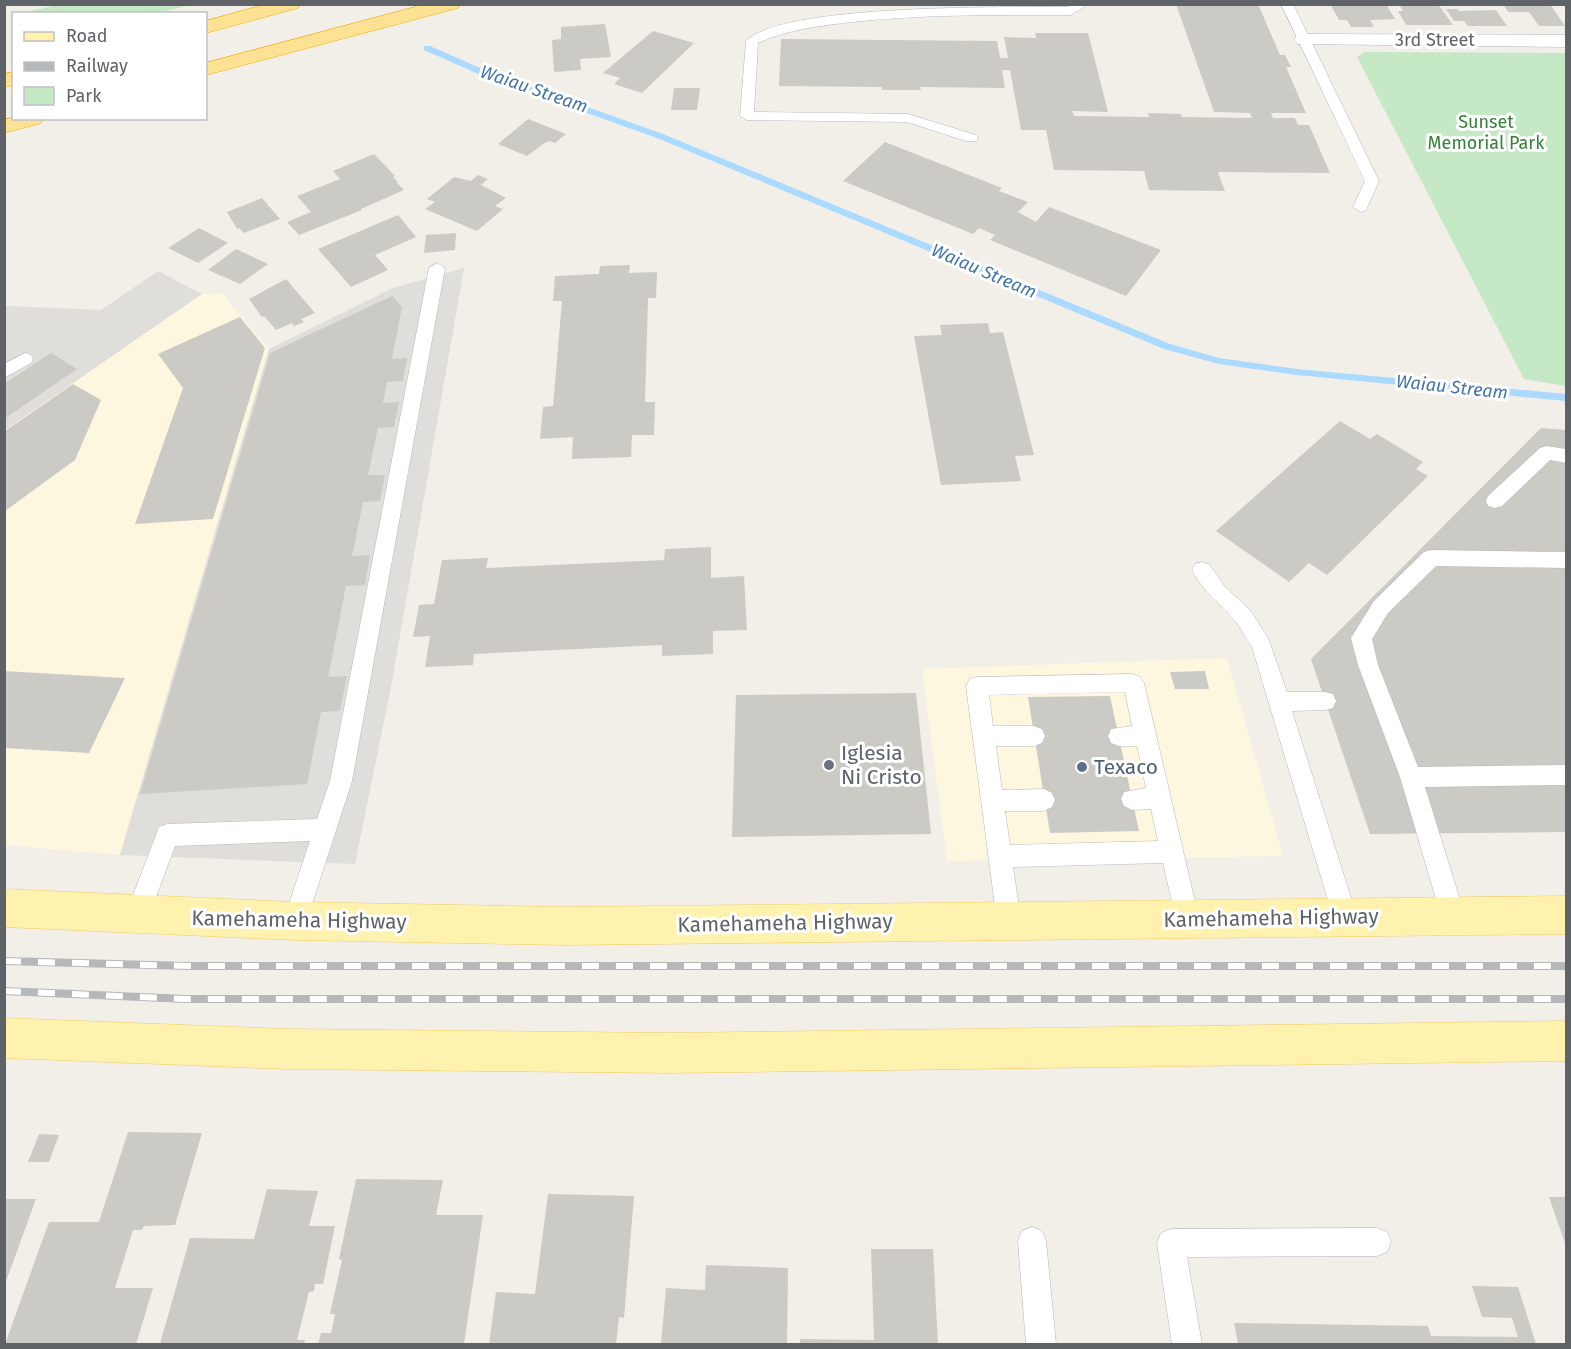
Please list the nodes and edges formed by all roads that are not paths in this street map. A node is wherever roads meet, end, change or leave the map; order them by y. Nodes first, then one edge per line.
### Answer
1 (291, 4) edge
2 (451, 4) edge
3 (1083, 4) edge
4 (1287, 4) edge
5 (207, 27) edge
6 (1304, 40) junction
7 (1566, 41) edge
8 (207, 69) edge
9 (27, 120) edge
10 (4, 127) edge
11 (971, 138) dead end
12 (1361, 207) dead end
13 (437, 268) dead end
14 (25, 359) dead end
15 (4, 372) edge
16 (1566, 456) edge
17 (1495, 501) dead end
18 (1566, 560) edge
19 (1202, 570) dead end
20 (1325, 701) dead end
21 (1279, 702) junction
22 (984, 736) junction
23 (1034, 736) dead end
24 (1119, 736) dead end
25 (1145, 736) junction
26 (1566, 775) edge
27 (1411, 777) junction
28 (1160, 798) junction
29 (1132, 799) dead end
30 (1044, 800) dead end
31 (993, 801) junction
32 (323, 830) junction
33 (1172, 852) junction
34 (1000, 856) junction
35 (4, 908) edge
36 (1566, 915) edge
37 (137, 916) junction
38 (1453, 916) junction
39 (1345, 917) junction
40 (1187, 919) junction
41 (295, 921) junction
42 (1009, 921) junction
43 (4, 1038) edge
44 (1566, 1041) edge
45 (1032, 1241) dead end
46 (1377, 1242) dead end
47 (1041, 1344) edge
48 (1187, 1344) edge

1 - 5 highway
2 - 8 highway
3 - 11 lane
4 - 6 lane
6 - 7 street, 3rd Street
6 - 12 lane
9 - 10 highway
13 - 32 lane
14 - 15 lane
16 - 17 lane
18 - 27 lane
19 - 21 lane
20 - 21 lane
21 - 39 lane
22 - 23 lane
22 - 25 lane
22 - 31 lane
24 - 25 lane
25 - 28 lane
26 - 27 lane
27 - 38 lane
28 - 29 lane
28 - 33 lane
30 - 31 lane
31 - 34 lane
32 - 37 lane
32 - 41 lane
33 - 34 lane
33 - 40 lane
34 - 42 lane
35 - 37 main road, Kamehameha Highway
36 - 38 main road, Kamehameha Highway
37 - 41 main road, Kamehameha Highway
38 - 39 main road, Kamehameha Highway
39 - 40 main road, Kamehameha Highway
40 - 42 main road, Kamehameha Highway
41 - 42 main road, Kamehameha Highway
43 - 44 main road
45 - 47 lane
46 - 48 lane

